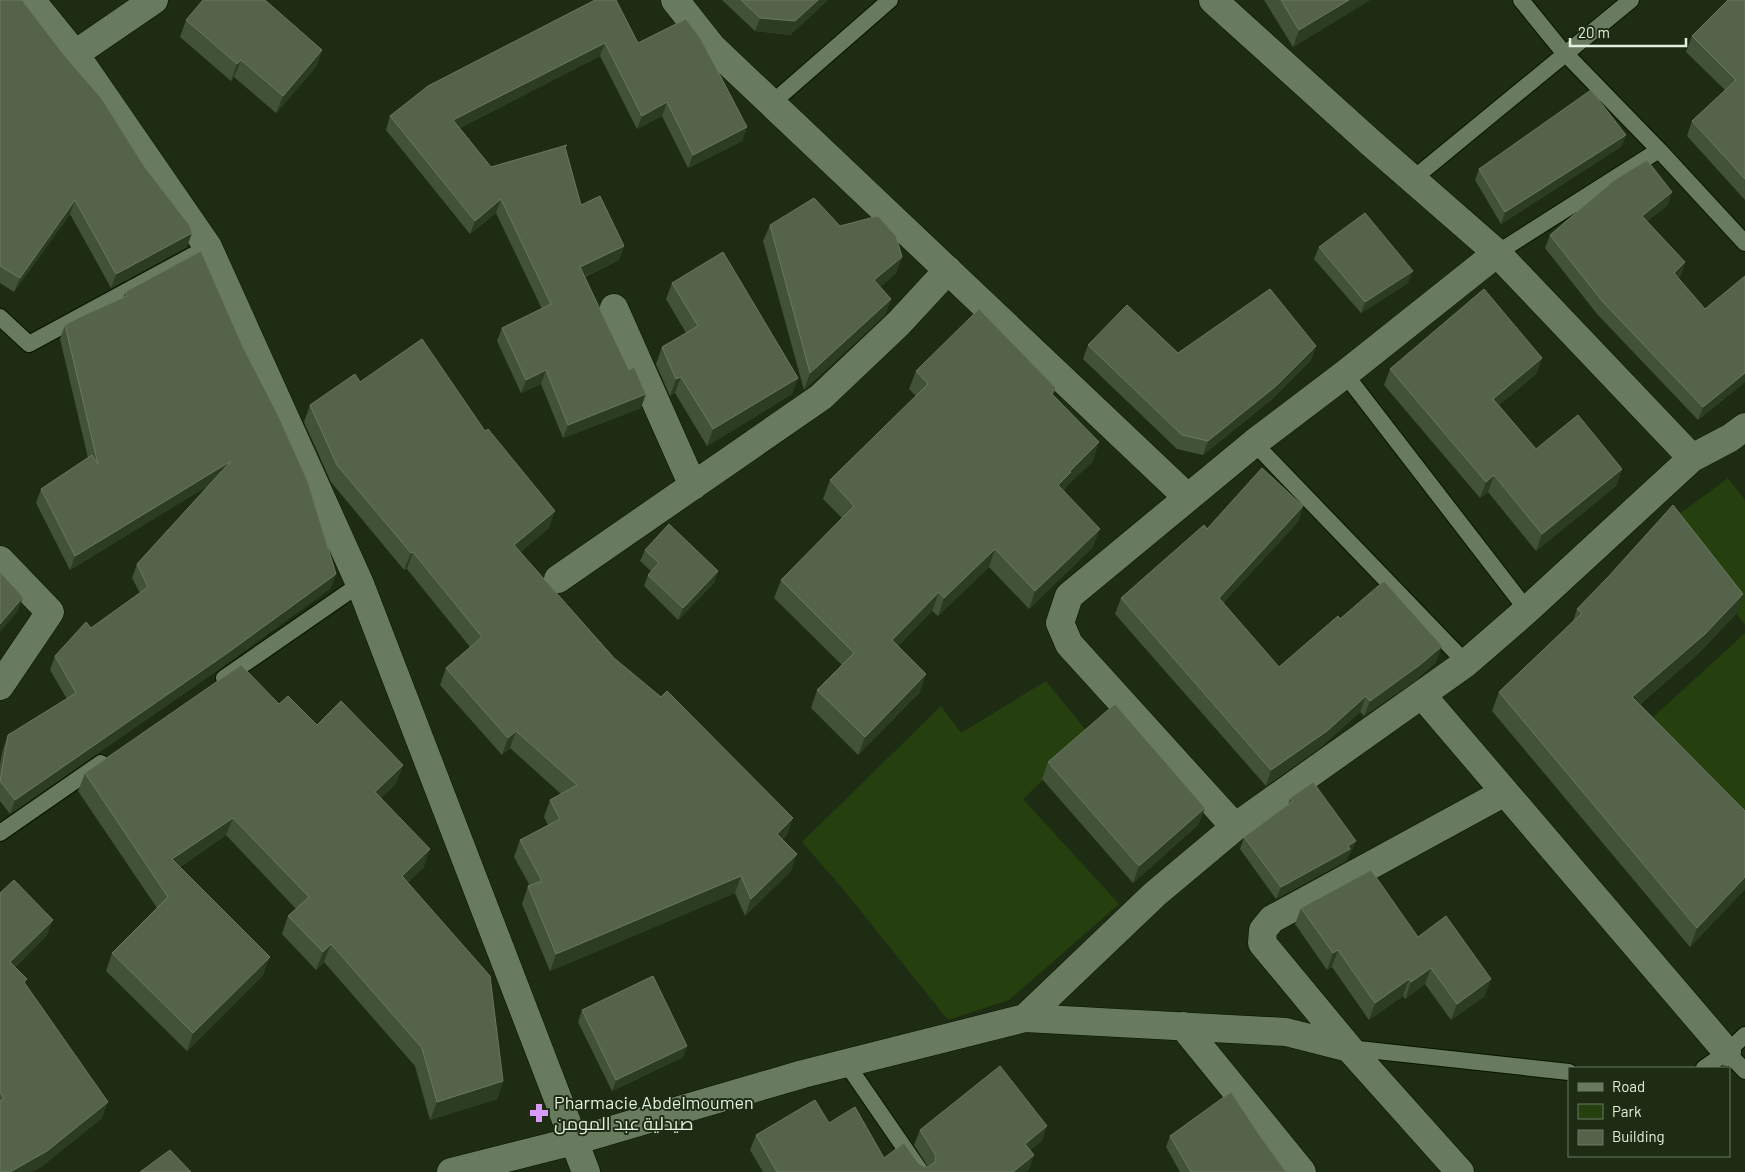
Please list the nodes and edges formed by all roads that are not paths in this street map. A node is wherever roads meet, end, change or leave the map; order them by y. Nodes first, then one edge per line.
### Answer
1 (32, 0) edge
2 (154, 0) edge
3 (675, 0) edge
4 (890, 0) edge
5 (1213, 0) edge
6 (1521, 0) edge
7 (1631, 0) edge
8 (1565, 53) junction
9 (75, 54) junction
10 (772, 103) junction
11 (1659, 150) junction
12 (1413, 179) junction
13 (1745, 243) edge
14 (208, 247) junction
15 (1497, 253) junction
16 (948, 270) junction
17 (614, 308) dead end
18 (0, 317) edge
19 (1345, 374) junction
20 (1745, 427) edge
21 (1254, 443) junction
22 (1692, 458) junction
23 (693, 486) junction
24 (1187, 497) junction
25 (0, 560) edge
26 (558, 579) dead end
27 (360, 584) junction
28 (1527, 610) junction
29 (1466, 663) junction
30 (0, 686) edge
31 (213, 686) edge
32 (1422, 694) junction
33 (115, 754) edge
34 (1505, 792) junction
35 (1235, 827) junction
36 (0, 833) edge
37 (1025, 1018) junction
38 (1183, 1026) junction
39 (1349, 1048) junction
40 (1739, 1053) edge
41 (846, 1063) junction
42 (1706, 1067) edge
43 (1568, 1072) edge
44 (574, 1141) junction
45 (451, 1172) edge
46 (586, 1172) edge
47 (921, 1172) edge
48 (1302, 1172) edge
49 (1460, 1172) edge

1 - 9 street
2 - 9 street
3 - 10 street
4 - 10 lane
5 - 12 street
6 - 8 lane
7 - 8 lane
8 - 11 lane
8 - 12 lane
9 - 14 street
10 - 16 street
11 - 13 lane
11 - 15 lane
12 - 15 street
14 - 18 lane
14 - 27 street
15 - 19 street
15 - 22 street
16 - 23 street
16 - 24 street
17 - 23 street
19 - 21 street
19 - 28 lane
20 - 22 street
21 - 24 street
21 - 29 lane
22 - 28 street
23 - 26 street
24 - 35 street
25 - 30 street
27 - 31 lane
27 - 44 street
28 - 29 street
29 - 32 street
32 - 34 street
32 - 35 street
33 - 36 lane
34 - 39 street
34 - 40 street
35 - 37 street
37 - 38 street
37 - 41 street
38 - 39 street
38 - 48 street
39 - 43 lane
39 - 49 street
40 - 42 lane
41 - 44 street
41 - 47 lane
44 - 45 street
44 - 46 street

